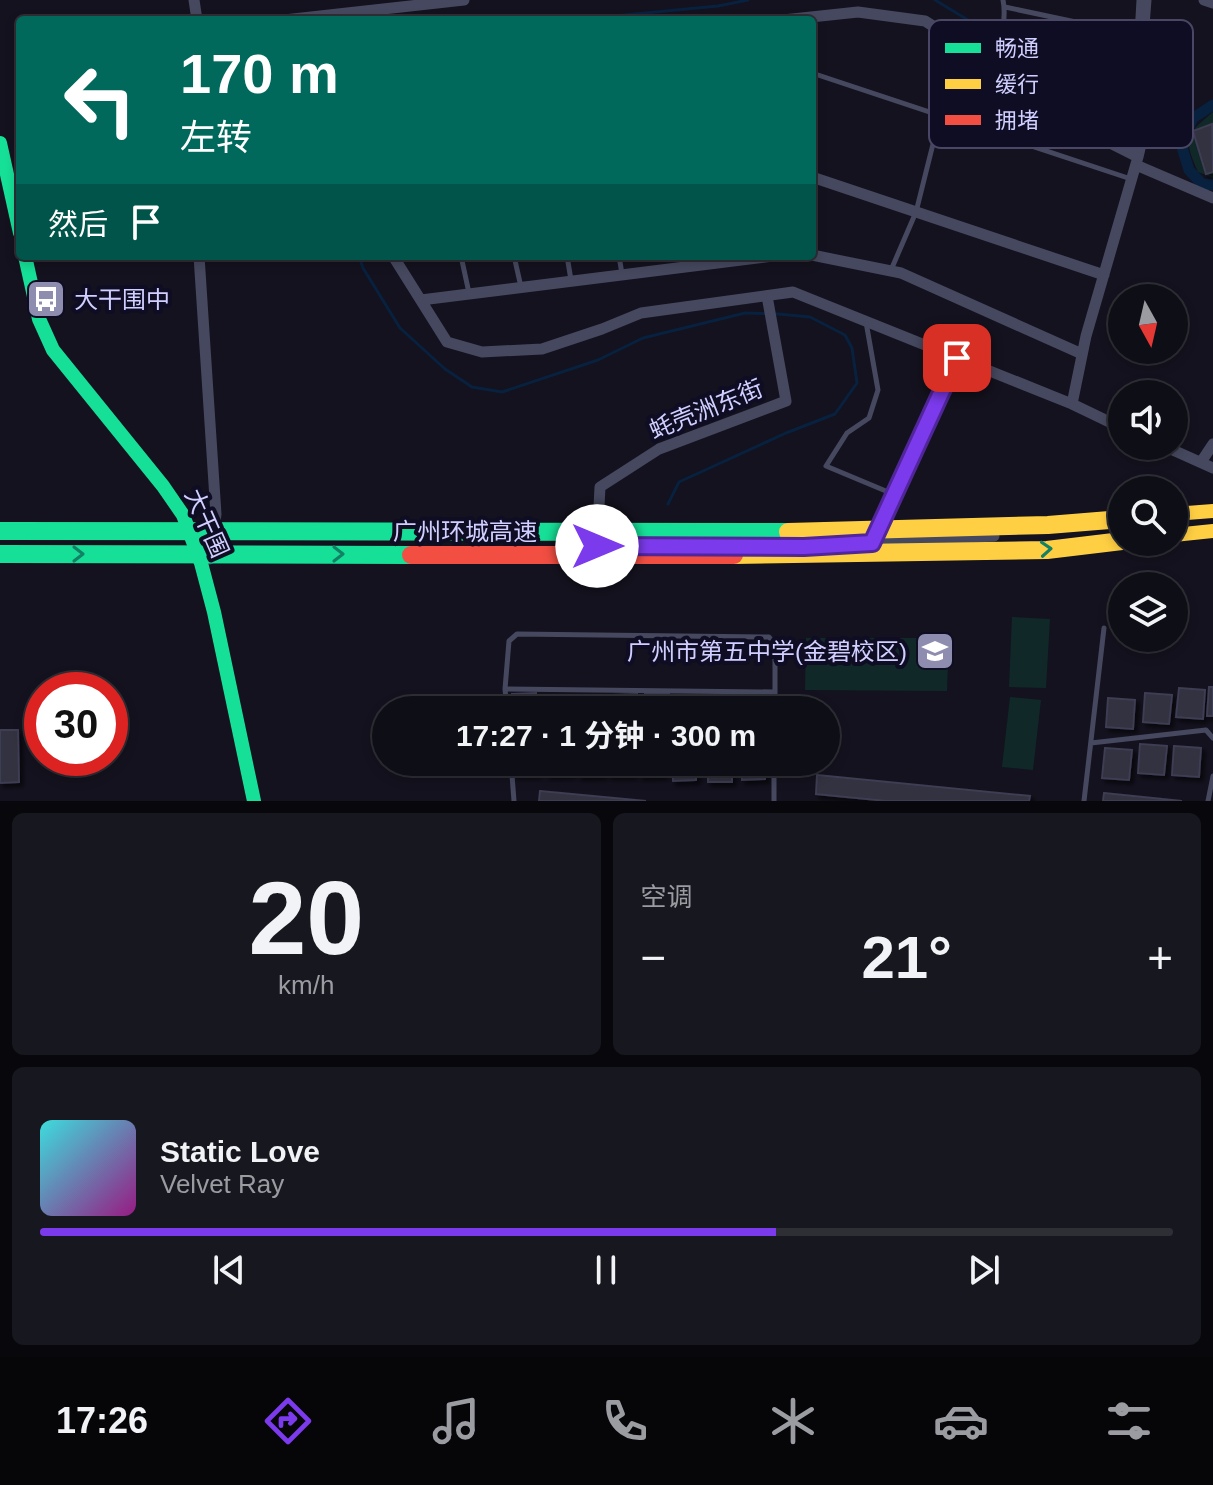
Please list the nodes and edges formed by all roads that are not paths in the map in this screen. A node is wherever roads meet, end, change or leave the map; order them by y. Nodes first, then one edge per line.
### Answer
1 (464, 0) edge
2 (1139, 0) edge
3 (1146, 0) edge
4 (1204, 0) edge
5 (1213, 3) edge
6 (394, 4) edge
7 (1004, 4) edge
8 (312, 16) edge
9 (816, 17) edge
10 (1073, 20) edge
11 (1138, 20) edge
12 (1144, 20) edge
13 (929, 23) edge
14 (816, 74) edge
15 (929, 112) edge
16 (0, 143) edge
17 (932, 148) edge
18 (1036, 148) edge
19 (1113, 148) edge
20 (1140, 148) edge
21 (1137, 161) junction
22 (816, 178) edge
23 (1131, 180) junction
24 (1213, 198) edge
25 (916, 212) junction
26 (16, 215) edge
27 (816, 256) edge
28 (26, 260) edge
29 (199, 260) edge
30 (396, 260) edge
31 (462, 260) edge
32 (515, 260) edge
33 (568, 260) edge
34 (620, 260) edge
35 (712, 260) edge
36 (891, 271) junction
37 (623, 275) junction
38 (1104, 275) junction
39 (571, 281) junction
40 (521, 288) junction
41 (469, 294) junction
42 (421, 300) junction
43 (768, 301) junction
44 (865, 321) junction
45 (1082, 354) junction
46 (957, 358) junction
47 (1072, 404) junction
48 (1108, 421) edge
49 (1213, 444) edge
50 (1188, 456) edge
51 (1201, 462) junction
52 (1213, 468) edge
53 (894, 495) junction
54 (1213, 511) edge
55 (1188, 513) edge
56 (1108, 520) edge
57 (1213, 520) edge
58 (1188, 525) edge
59 (1108, 530) edge
60 (0, 531) edge
61 (1213, 531) edge
62 (1188, 534) edge
63 (872, 543) junction
64 (1108, 543) edge
65 (0, 554) edge
66 (207, 583) junction
67 (1104, 628) dead end
68 (505, 689) junction
69 (775, 692) junction
70 (506, 696) edge
71 (775, 696) edge
72 (1213, 738) edge
73 (1091, 743) junction
74 (512, 776) edge
75 (774, 776) edge
76 (1213, 776) edge
77 (254, 801) edge
78 (514, 801) edge
79 (774, 801) edge
80 (1084, 801) edge
81 (1208, 801) edge

1 - 6 street
2 - 11 lane
3 - 12 street
4 - 5 street
6 - 8 street
7 - 10 lane
9 - 13 street
14 - 15 lane
16 - 26 main road
17 - 25 lane
18 - 23 lane
19 - 21 street
20 - 21 street
21 - 23 street
21 - 24 street
22 - 25 street
23 - 38 street
25 - 36 lane
25 - 38 street
27 - 36 street
28 - 66 main road, 大干围
29 - 66 street
30 - 42 street
31 - 41 lane
32 - 40 lane
33 - 39 lane
34 - 37 lane
35 - 37 street
36 - 45 street
37 - 39 street
38 - 45 street
39 - 40 street
40 - 41 street
41 - 42 street
42 - 43 street
43 - 44 street
43 - 63 street, 蚝壳洲东街
44 - 46 street
44 - 53 lane
45 - 47 street
46 - 47 street
46 - 53 street
47 - 48 street
49 - 51 street
50 - 51 street
51 - 52 street
53 - 63 street
54 - 55 main road
56 - 60 main road, 广州环城高速, bridge
57 - 58 street
59 - 63 street, 蚝壳洲东街
61 - 62 main road
65 -> 64 main road, 广州环城高速, bridge
66 - 77 main road, 大干围
67 - 73 lane
68 - 69 lane
68 - 69 lane
68 - 70 lane
69 - 71 lane
72 - 73 lane
73 - 80 lane
74 - 78 lane
75 - 79 lane
76 - 81 lane

